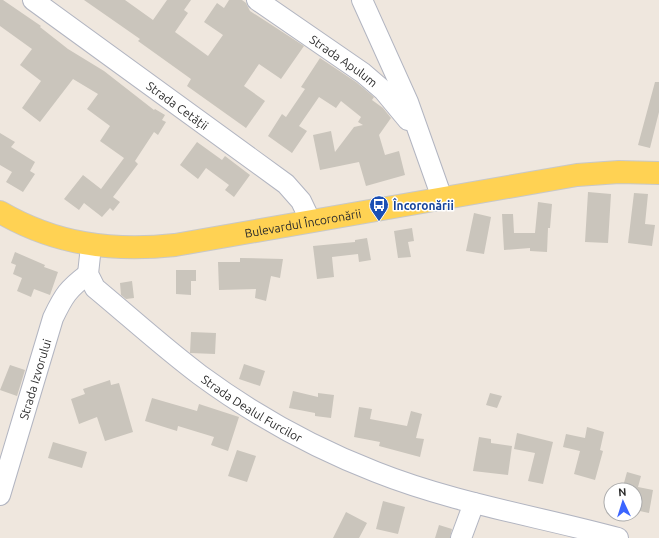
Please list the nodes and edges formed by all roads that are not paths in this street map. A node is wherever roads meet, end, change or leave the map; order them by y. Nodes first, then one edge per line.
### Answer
1 (33, 0) edge
2 (257, 0) edge
3 (362, 0) edge
4 (419, 134) junction
5 (659, 173) edge
6 (442, 198) junction
7 (0, 212) edge
8 (311, 222) junction
9 (91, 246) junction
10 (88, 274) junction
11 (0, 495) edge
12 (474, 502) junction
13 (461, 538) edge
14 (618, 538) edge

1 - 8 street, Strada Cetății
2 - 4 street, Strada Apulum
3 - 4 street, Strada Apulum
4 - 6 street, Strada Apulum
5 - 6 main road, Bulevardul Încoronării
6 - 8 main road, Bulevardul Încoronării
7 - 9 main road, Bulevardul Încoronării
8 - 9 main road, Bulevardul Încoronării
9 - 10 street
10 - 11 street, Strada Izvorului
10 - 12 street, Strada Dealul Furcilor
12 - 13 street
12 - 14 street, Strada Dealul Furcilor

